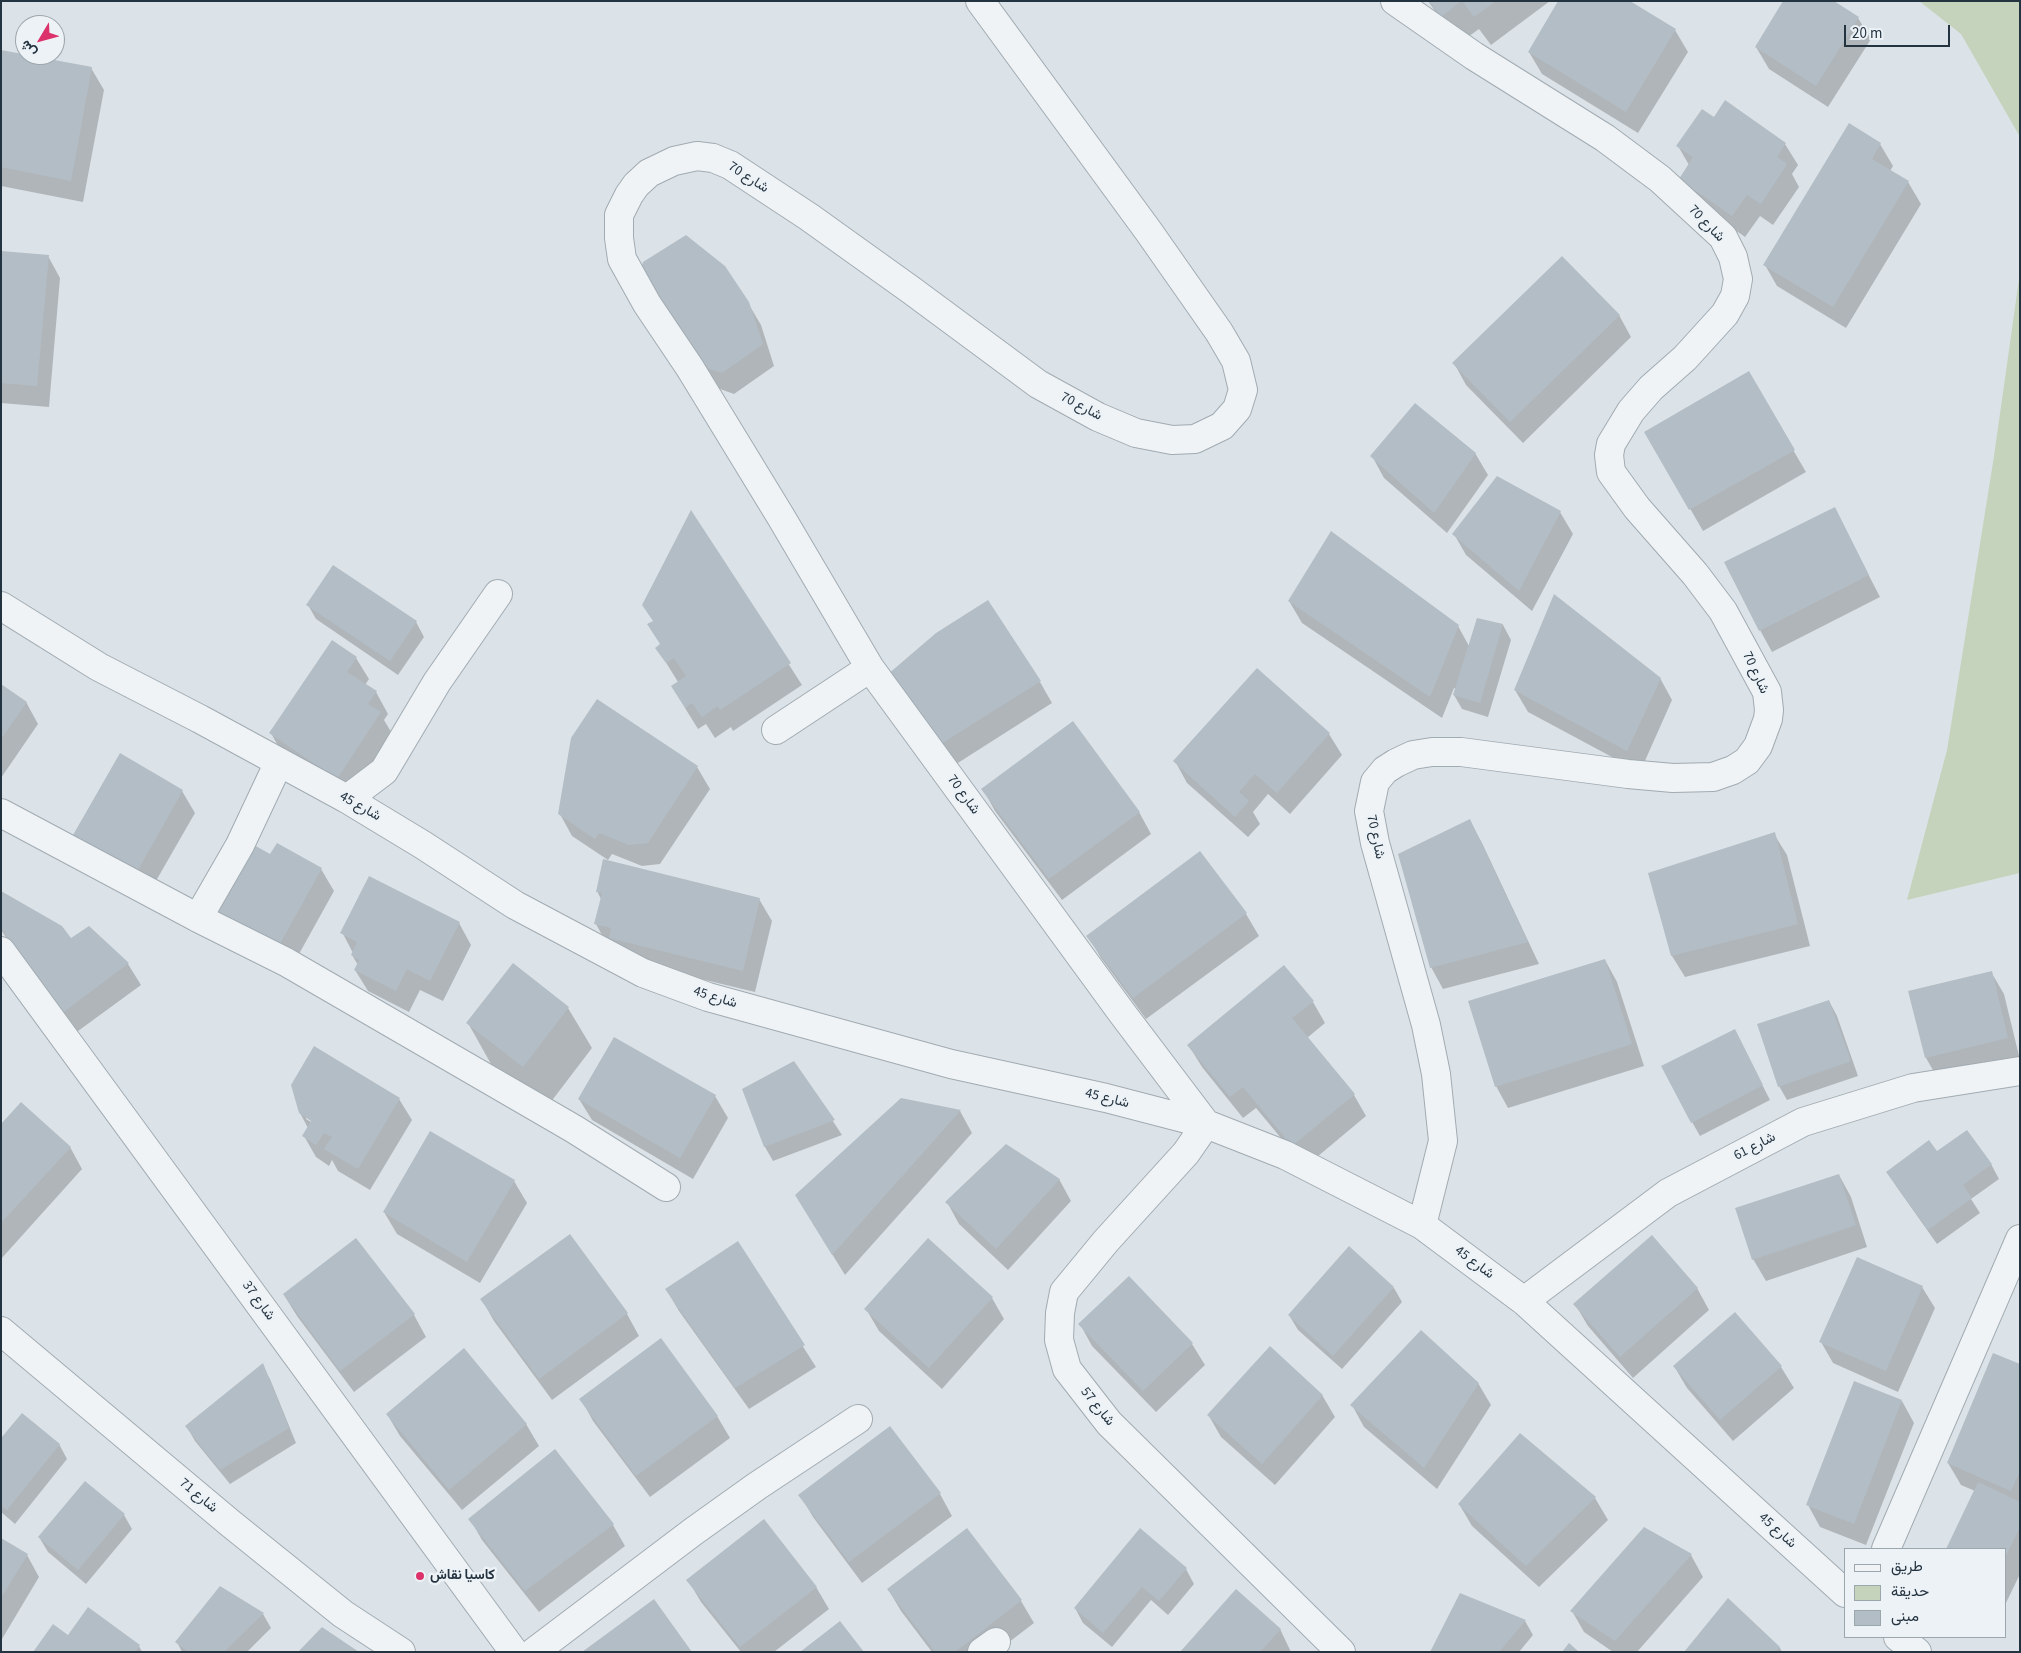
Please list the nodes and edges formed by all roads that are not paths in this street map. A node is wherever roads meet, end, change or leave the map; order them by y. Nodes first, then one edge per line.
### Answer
1 (980, 1) edge
2 (1396, 1) edge
3 (498, 594) dead end
4 (1, 606) edge
5 (870, 668) junction
6 (776, 730) dead end
7 (280, 762) junction
8 (347, 799) junction
9 (1, 813) edge
10 (198, 918) junction
11 (1, 950) edge
12 (2020, 1071) edge
13 (1206, 1124) junction
14 (666, 1186) dead end
15 (1422, 1225) junction
16 (2020, 1239) edge
17 (1524, 1301) junction
18 (1, 1331) edge
19 (858, 1419) dead end
20 (1886, 1548) edge
21 (1844, 1592) edge
22 (1899, 1638) edge
23 (401, 1652) edge
24 (514, 1652) edge
25 (534, 1652) edge
26 (1341, 1652) edge
27 (1917, 1652) edge

1 - 5 street, شارع 70
2 - 15 street, شارع 70
3 - 8 street
4 - 7 street, شارع 45
5 - 6 street
5 - 13 street, شارع 70
7 - 8 street, شارع 45
7 - 10 street
8 - 13 street, شارع 45
9 - 10 street
10 - 14 street
11 - 24 street, شارع 37
12 - 17 street, شارع 61
13 - 15 street, شارع 45
13 - 26 street, شارع 57
15 - 17 street, شارع 45
16 - 20 street
17 - 21 street, شارع 45
18 - 23 street, شارع 71
19 - 25 street
22 - 27 street

